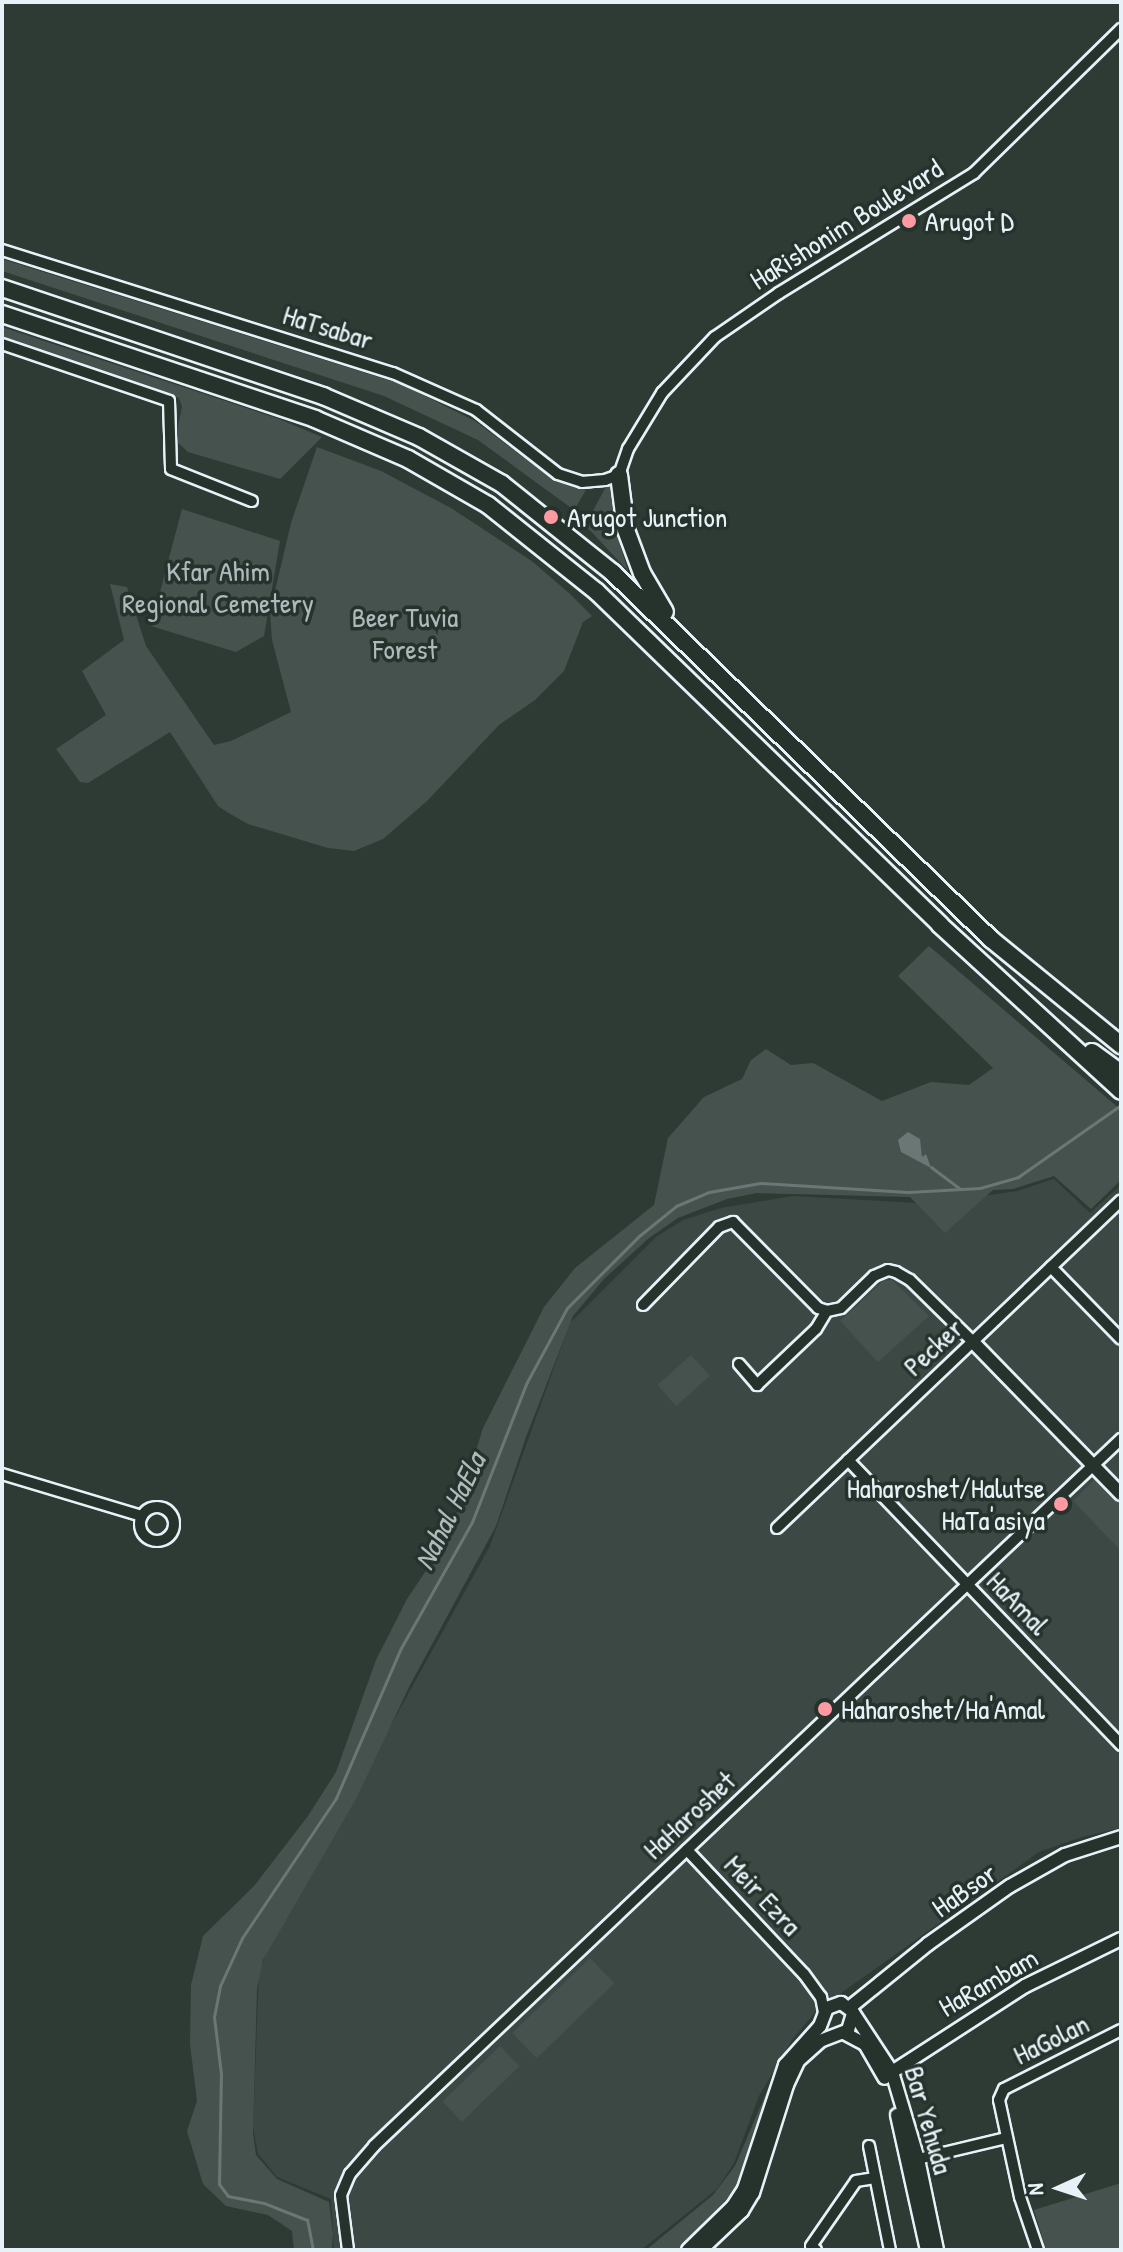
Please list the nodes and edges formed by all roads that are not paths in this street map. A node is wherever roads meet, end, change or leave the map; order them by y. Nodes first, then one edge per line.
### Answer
1 (1121, 29) edge
2 (2, 250) edge
3 (2, 288) edge
4 (2, 314) edge
5 (2, 344) edge
6 (619, 475) junction
7 (252, 501) dead end
8 (696, 651) junction
9 (1042, 1015) junction
10 (1121, 1045) edge
11 (1121, 1073) edge
12 (1121, 1091) edge
13 (1121, 1200) edge
14 (1051, 1267) junction
15 (643, 1305) dead end
16 (827, 1311) junction
17 (1121, 1339) edge
18 (973, 1342) junction
19 (739, 1364) dead end
20 (1121, 1439) edge
21 (848, 1460) junction
22 (1093, 1465) junction
23 (2, 1474) edge
24 (1121, 1494) edge
25 (142, 1516) dead end
26 (777, 1528) dead end
27 (968, 1586) junction
28 (1121, 1745) edge
29 (1121, 1837) edge
30 (687, 1850) junction
31 (1121, 1939) edge
32 (804, 1974) junction
33 (848, 2008) junction
34 (824, 2015) junction
35 (1121, 2030) edge
36 (841, 2033) junction
37 (887, 2073) junction
38 (1006, 2138) junction
39 (869, 2146) dead end
40 (918, 2159) junction
41 (875, 2178) junction
42 (348, 2250) edge
43 (688, 2250) edge
44 (701, 2250) edge
45 (816, 2250) edge
46 (890, 2250) edge
47 (927, 2250) edge
48 (937, 2250) edge
49 (1038, 2250) edge

1 - 6 street, HaRishonim Boulevard
2 - 6 street, HaTsabar
3 - 8 highway
4 - 9 highway
5 - 7 street
6 - 8 highway
8 - 10 highway
9 - 11 highway
9 - 12 highway
13 - 14 street, Pecker
14 - 17 street
14 - 18 street, Pecker
15 - 16 street
16 - 18 street
16 - 19 street
18 - 21 street, Pecker
18 - 22 street
20 - 22 street, HaHaroshet
21 - 26 street, Pecker
21 - 27 street, HaAmal
22 - 24 street
22 - 27 street, HaHaroshet
23 - 25 street
27 - 28 street, HaAmal
27 - 30 street, HaHaroshet
29 - 33 street, HaBsor
30 - 32 street, Meir Ezra
30 - 42 street, HaHaroshet
31 - 37 street, HaRambam
32 - 33 street, Meir Ezra
32 - 34 street, Meir Ezra
33 - 34 street
33 - 36 street
33 - 37 street, Bar Yehuda
34 - 36 street
34 - 43 street
35 - 38 street, HaGolan
36 - 37 street, Bar Yehuda
36 - 44 street
37 - 40 street, Bar Yehuda
37 - 47 street, Bar Yehuda
38 - 40 street
38 - 49 street, HaGolan
39 - 41 street
40 - 48 street, Bar Yehuda
41 - 45 street
41 - 46 street

